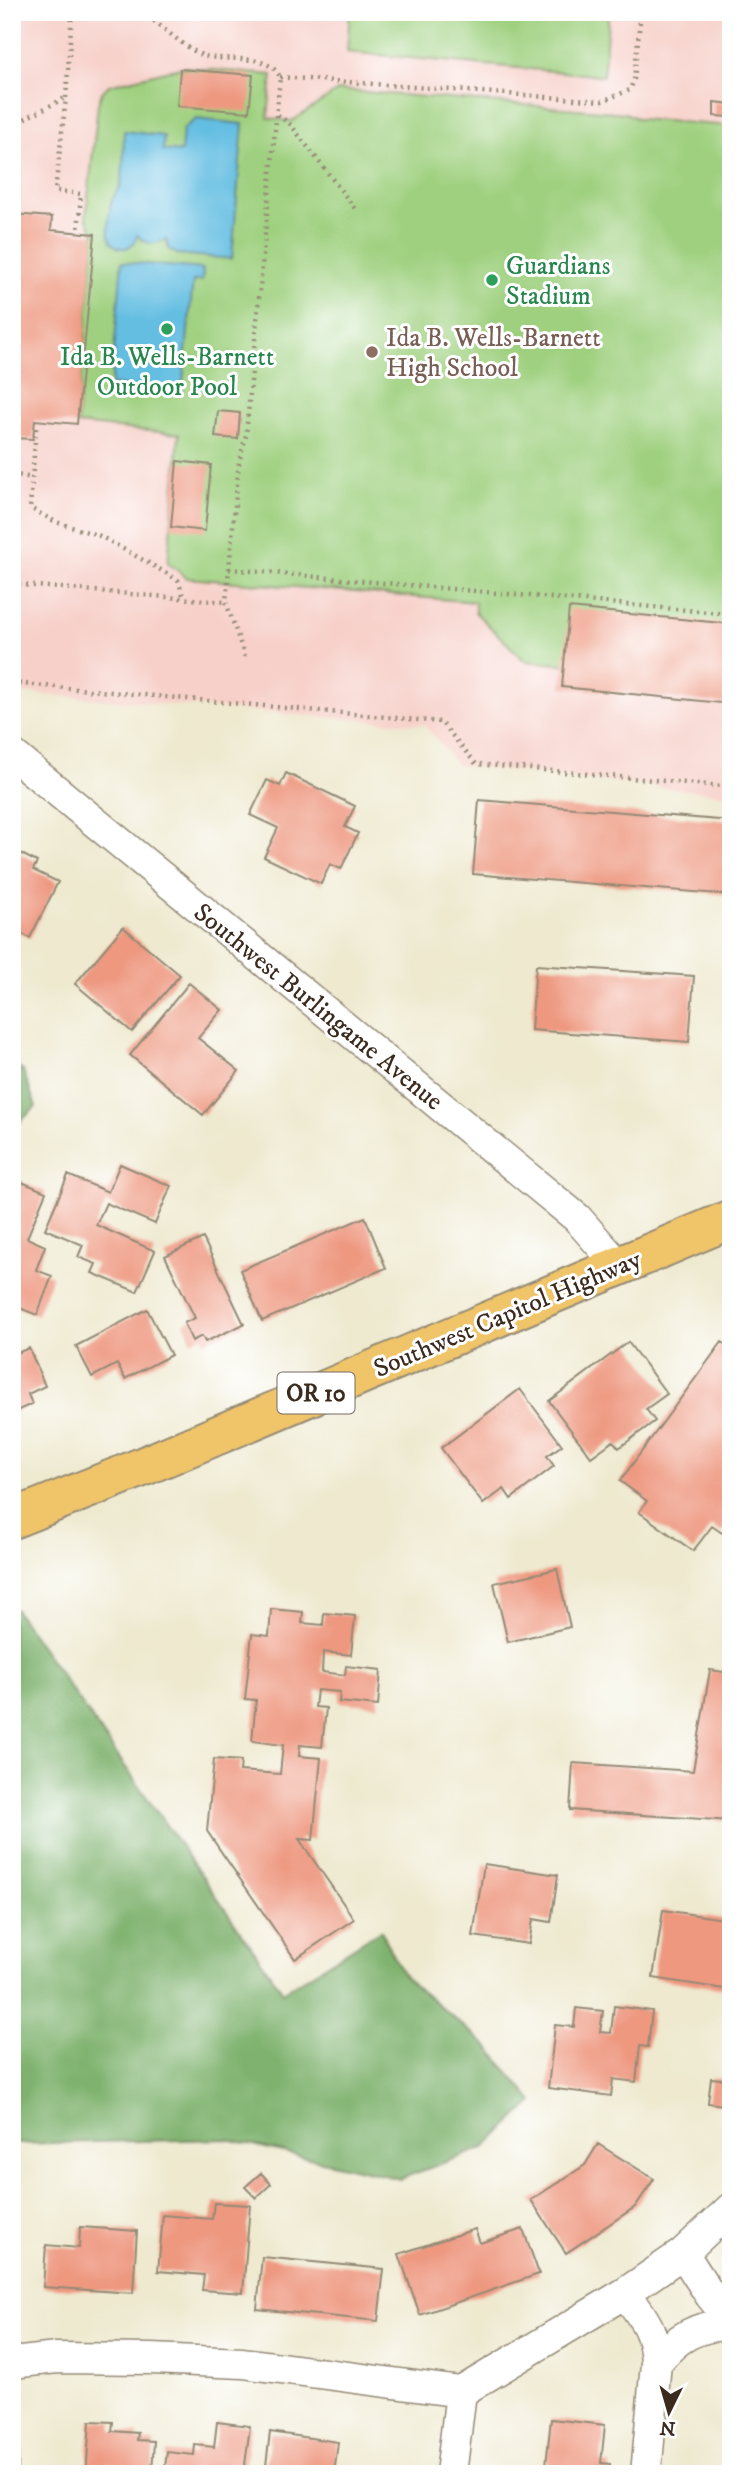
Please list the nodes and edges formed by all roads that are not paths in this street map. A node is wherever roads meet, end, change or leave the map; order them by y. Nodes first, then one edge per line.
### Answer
1 (12, 754) edge
2 (731, 1219) edge
3 (619, 1266) junction
4 (12, 1519) edge
5 (731, 2208) edge
6 (683, 2253) junction
7 (625, 2292) junction
8 (731, 2323) edge
9 (656, 2362) junction
10 (12, 2363) edge
11 (461, 2392) junction
12 (451, 2474) edge
13 (646, 2474) edge

1 - 3 street, Southwest Burlingame Avenue
2 - 3 main road, Southwest Capitol Highway / OR 10
3 - 4 main road, Southwest Capitol Highway / OR 10
5 - 6 street
6 - 7 street
6 - 8 street
7 - 9 street
7 - 11 street
8 - 9 street
9 - 13 street
10 - 11 street
11 - 12 street

